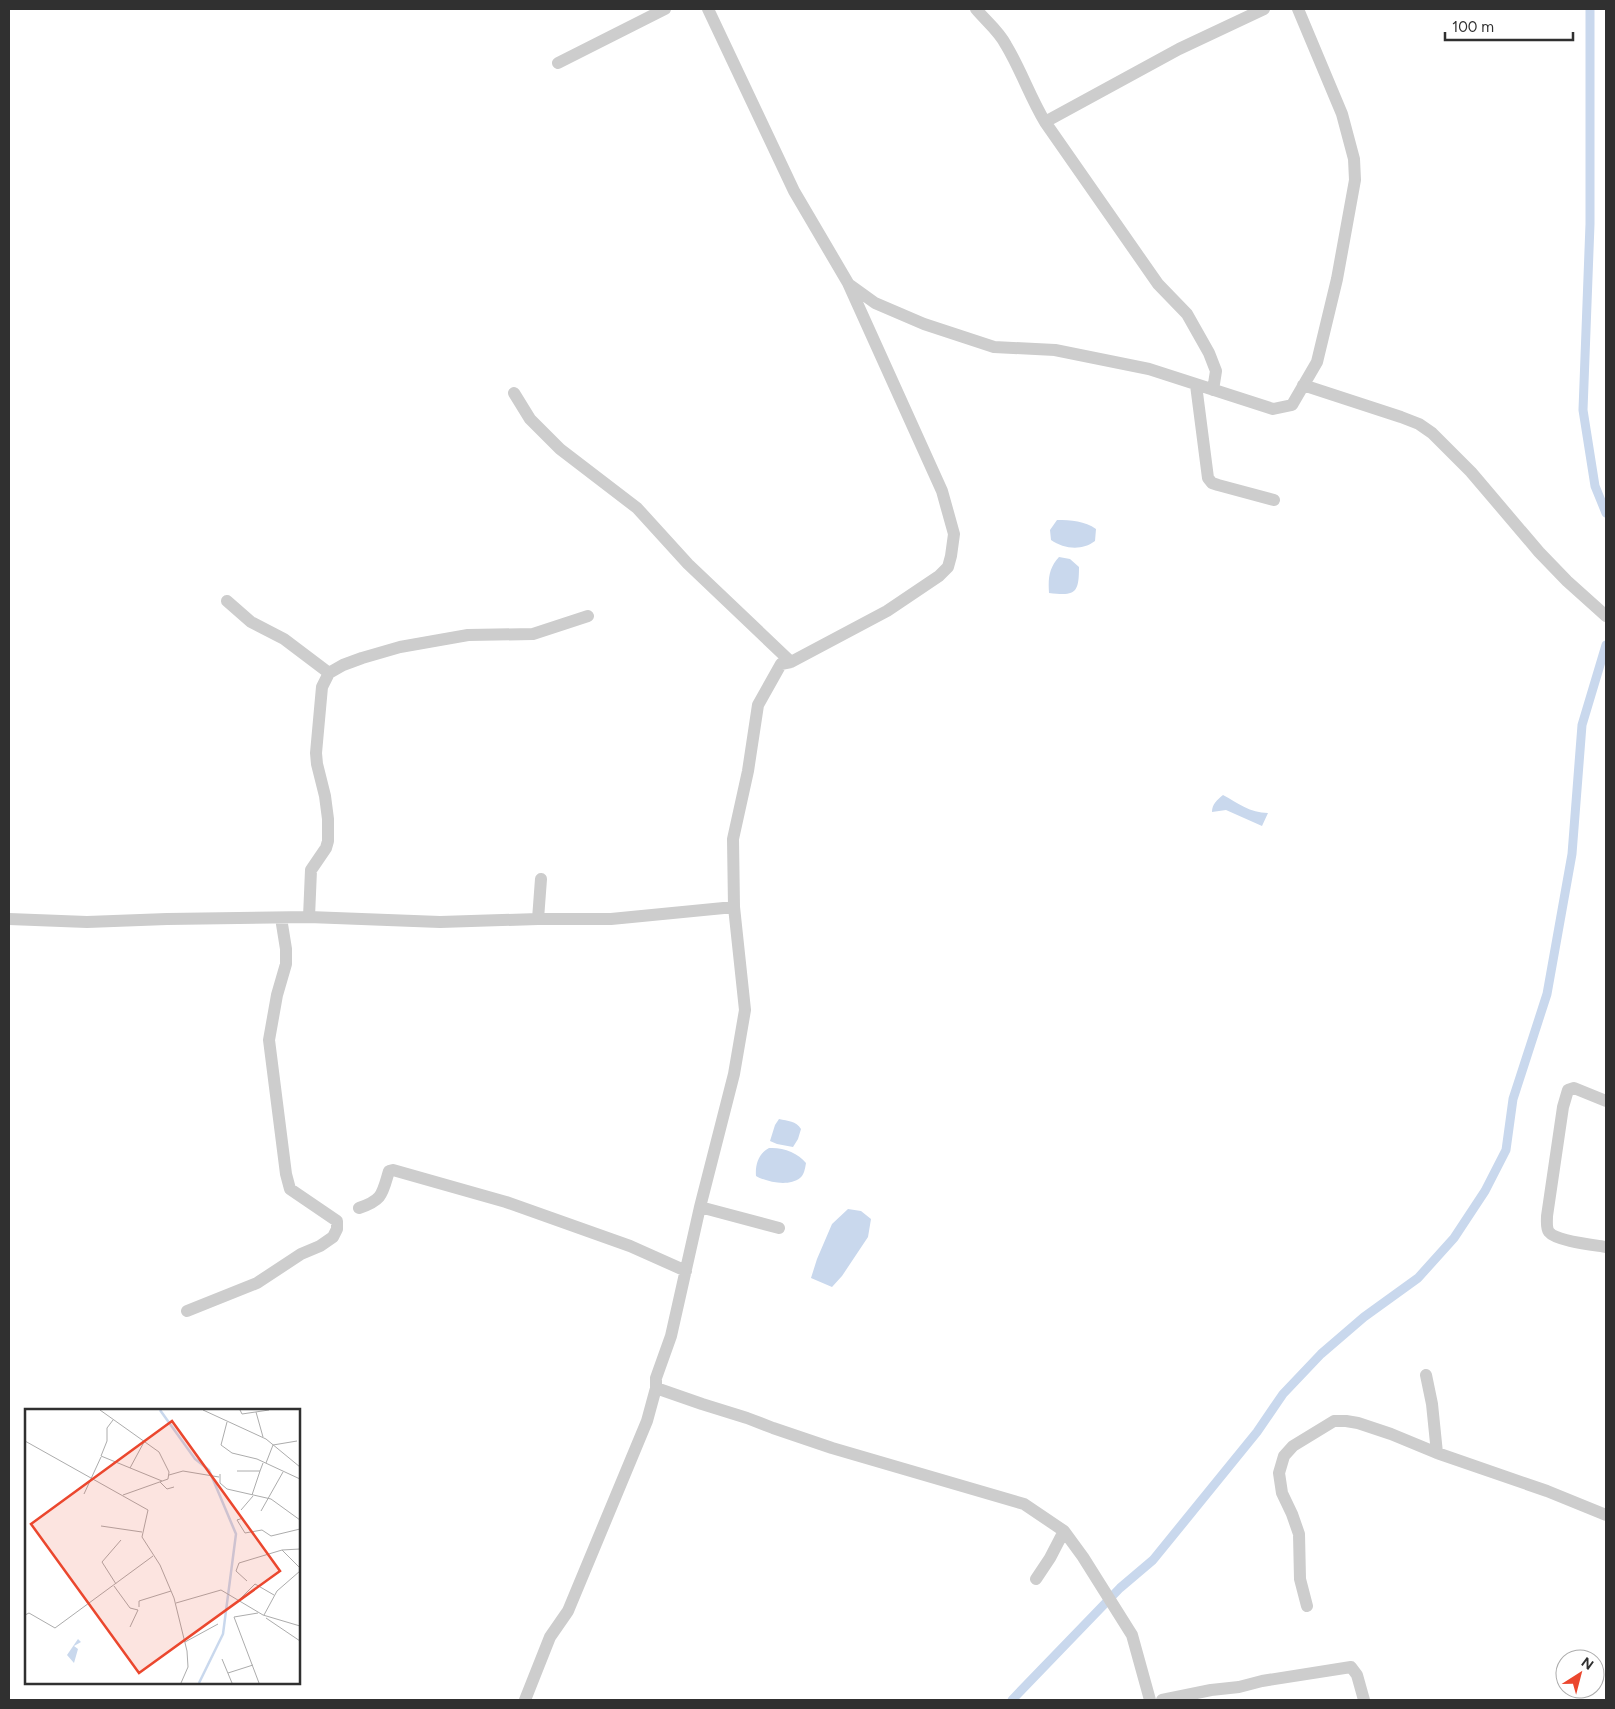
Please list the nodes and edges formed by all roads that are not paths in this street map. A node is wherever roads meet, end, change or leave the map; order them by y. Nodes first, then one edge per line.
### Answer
1 (665, 9) edge
2 (708, 9) edge
3 (976, 9) edge
4 (1264, 9) edge
5 (1298, 9) edge
6 (558, 63) dead end
7 (1045, 122) junction
8 (848, 283) junction
9 (1196, 385) junction
10 (1303, 385) junction
11 (1213, 390) junction
12 (514, 393) dead end
13 (1274, 500) dead end
14 (227, 601) dead end
15 (588, 616) dead end
16 (1606, 616) edge
17 (791, 662) junction
18 (329, 673) junction
19 (541, 879) dead end
20 (734, 907) junction
21 (309, 917) junction
22 (281, 918) junction
23 (9, 919) edge
24 (538, 920) junction
25 (1606, 1101) edge
26 (359, 1208) dead end
27 (700, 1208) junction
28 (779, 1228) dead end
29 (1606, 1247) edge
30 (686, 1271) junction
31 (187, 1312) dead end
32 (1426, 1375) dead end
33 (656, 1388) junction
34 (1437, 1453) junction
35 (1606, 1515) edge
36 (1064, 1531) junction
37 (1036, 1579) dead end
38 (1307, 1606) dead end
39 (525, 1700) edge
40 (1150, 1700) edge
41 (1162, 1700) edge
42 (1364, 1700) edge

1 - 6 street
2 - 8 street
3 - 7 street
4 - 7 street
5 - 10 street
7 - 11 street
8 - 9 street
8 - 17 street
9 - 11 street
9 - 13 street
10 - 11 street
10 - 16 street
12 - 17 street
14 - 18 street
15 - 18 street
17 - 20 street
18 - 21 street
19 - 24 street
20 - 24 street
20 - 27 street
21 - 22 street
21 - 24 street
22 - 23 street
22 - 31 street
25 - 29 street
26 - 30 street
27 - 28 street
27 - 30 street
30 - 33 street
32 - 34 street
33 - 36 street
33 - 39 street
34 - 35 street
34 - 38 street
36 - 37 street
36 - 40 street
41 - 42 street

